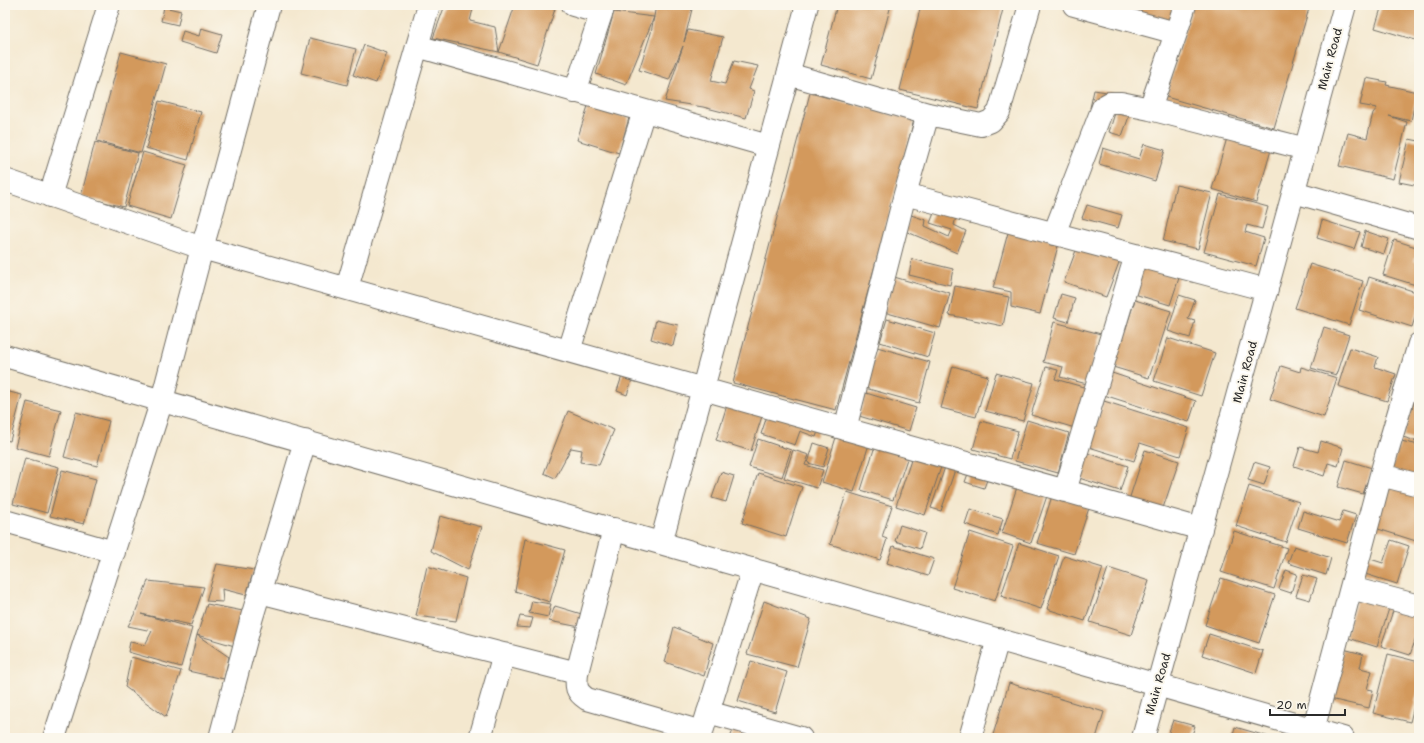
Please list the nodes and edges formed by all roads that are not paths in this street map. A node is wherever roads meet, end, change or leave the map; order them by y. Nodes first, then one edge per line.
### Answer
1 (109, 5) edge
2 (269, 5) edge
3 (429, 5) edge
4 (573, 5) edge
5 (1030, 5) edge
6 (1074, 5) edge
7 (1185, 5) edge
8 (1345, 5) edge
9 (801, 7) edge
10 (602, 9) edge
11 (1176, 33) junction
12 (417, 46) junction
13 (788, 74) junction
14 (575, 92) junction
15 (1150, 110) junction
16 (644, 111) junction
17 (928, 114) junction
18 (768, 146) junction
19 (1306, 149) junction
20 (5, 180) edge
21 (1294, 192) junction
22 (906, 194) junction
23 (50, 196) junction
24 (1419, 228) edge
25 (1054, 234) junction
26 (202, 248) junction
27 (1136, 256) junction
28 (347, 288) junction
29 (1267, 290) junction
30 (1419, 344) edge
31 (569, 351) junction
32 (5, 356) edge
33 (1415, 374) edge
34 (702, 389) junction
35 (162, 400) junction
36 (845, 429) junction
37 (305, 441) junction
38 (1381, 475) junction
39 (1419, 485) edge
40 (1065, 490) junction
41 (5, 520) edge
42 (614, 529) junction
43 (1201, 529) junction
44 (661, 543) junction
45 (114, 552) junction
46 (753, 569) junction
47 (1351, 588) junction
48 (260, 592) junction
49 (1419, 606) edge
50 (998, 640) junction
51 (504, 654) junction
52 (578, 673) junction
53 (1158, 685) junction
54 (703, 727) edge
55 (1312, 734) edge
56 (54, 738) edge
57 (220, 738) edge
58 (480, 738) edge
59 (801, 738) edge
60 (970, 738) edge
61 (1143, 738) edge
62 (1343, 738) edge

1 - 23 street
2 - 26 street
3 - 12 street
4 - 10 street
5 - 17 street
6 - 11 street
7 - 11 street
8 - 19 street, Main Road
9 - 13 street
10 - 14 street
11 - 15 street
12 - 14 street
12 - 28 street
13 - 17 street
13 - 18 street
14 - 16 street
15 - 19 street
15 - 25 street
16 - 18 street
16 - 31 street
17 - 22 street
18 - 34 street
19 - 21 street, Main Road
20 - 23 street
21 - 24 street
21 - 29 street, Main Road
22 - 25 street
22 - 36 street
23 - 26 street
25 - 27 street
26 - 28 street
26 - 35 street
27 - 29 street
27 - 40 street
28 - 31 street
29 - 43 street, Main Road
30 - 33 street
31 - 34 street
32 - 35 street
33 - 38 street
34 - 36 street
34 - 44 street
35 - 37 street
35 - 45 street
36 - 40 street
37 - 42 street
37 - 48 street
38 - 39 street
38 - 47 street
40 - 43 street
41 - 45 street
42 - 44 street
42 - 52 street
43 - 53 street, Main Road
44 - 46 street
45 - 56 street
46 - 50 street
46 - 54 street
47 - 49 street
47 - 55 street
48 - 51 street
48 - 57 street
50 - 53 street
50 - 60 street
51 - 52 street
51 - 58 street
52 - 54 street
53 - 55 street
53 - 61 street, Main Road
54 - 59 street
55 - 62 street

